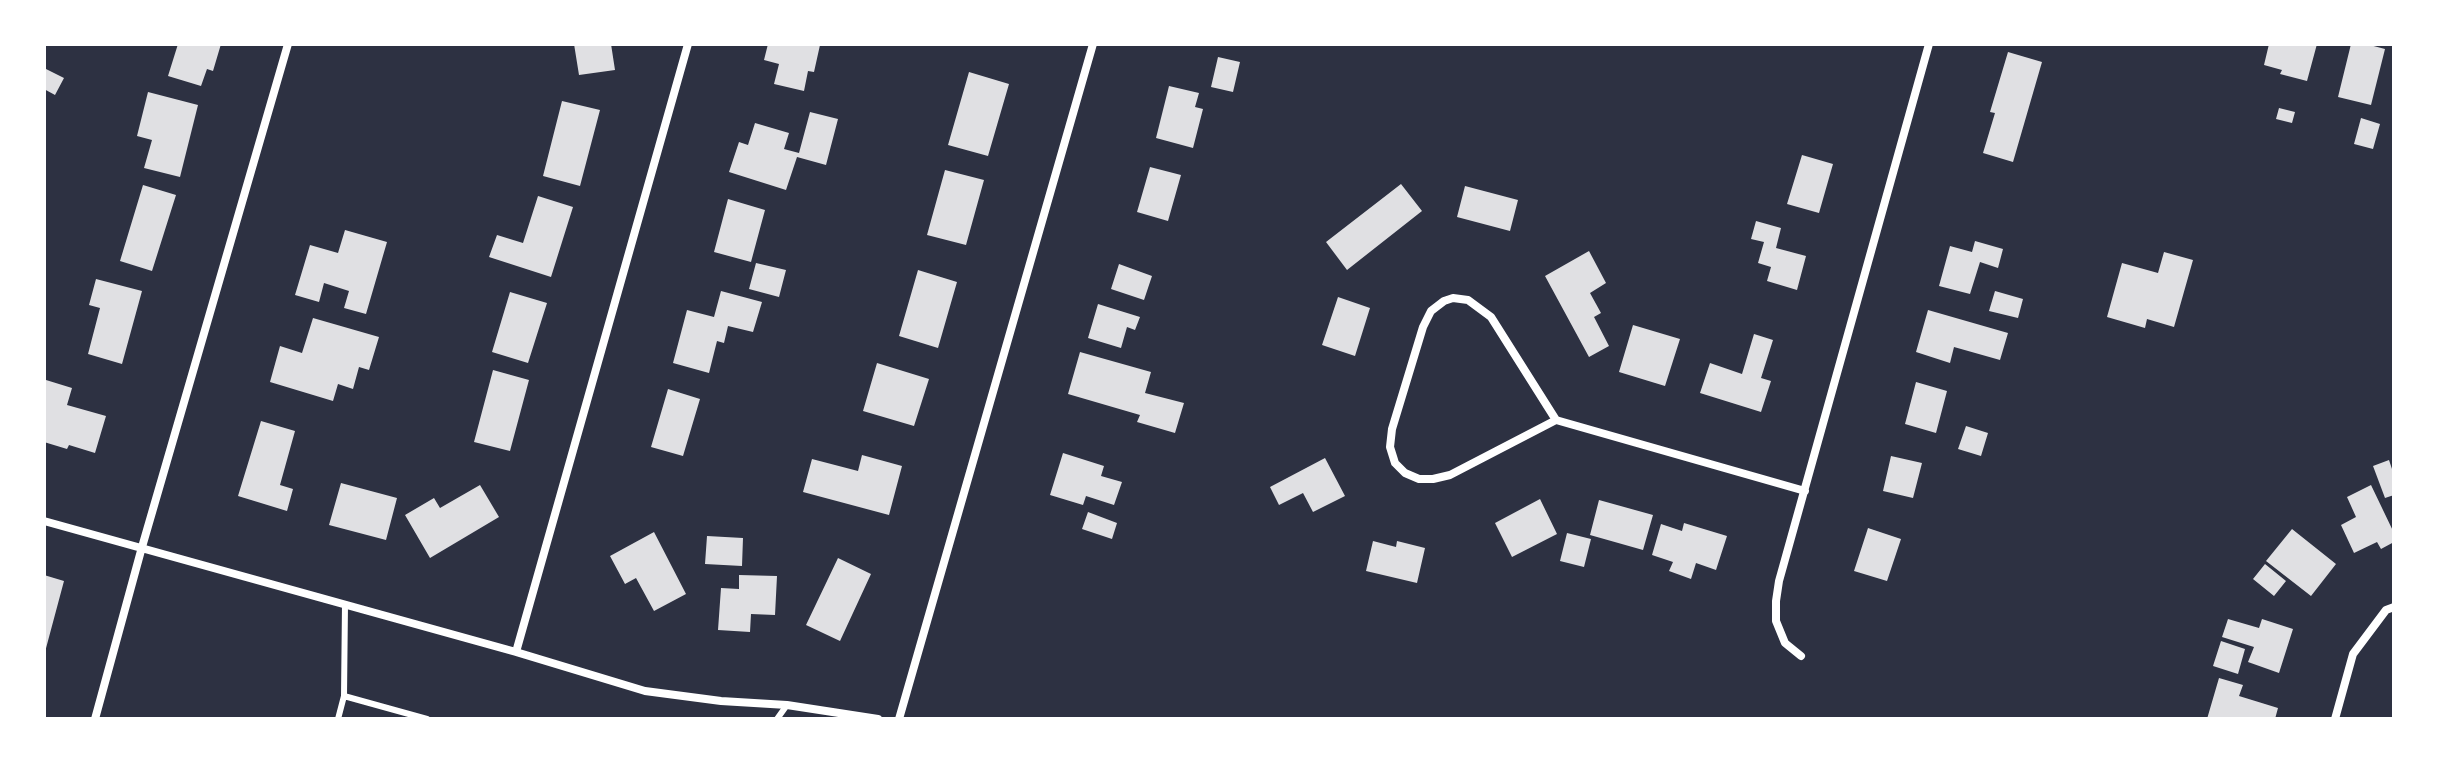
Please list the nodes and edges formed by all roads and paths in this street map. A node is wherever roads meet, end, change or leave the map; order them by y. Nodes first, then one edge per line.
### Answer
1 (288, 44) edge
2 (688, 44) edge
3 (1093, 44) edge
4 (1929, 44) edge
5 (1556, 420) junction
6 (1805, 491) junction
7 (44, 521) edge
8 (142, 547) junction
9 (345, 604) junction
10 (2394, 607) edge
11 (516, 652) junction
12 (1801, 656) dead end
13 (344, 696) junction
14 (787, 705) junction
15 (95, 719) edge
16 (338, 719) edge
17 (427, 719) edge
18 (777, 719) edge
19 (878, 719) edge
20 (899, 719) edge
21 (2335, 719) edge

1 - 8 street
2 - 11 street
3 - 20 street
4 - 6 street
5 - 5 street
5 - 6 street
6 - 12 street
7 - 8 street
8 - 9 street
8 - 15 street
9 - 11 street
9 - 13 lane
10 - 21 street
11 - 14 street
13 - 16 lane
13 - 17 lane
14 - 18 lane
14 - 19 street

